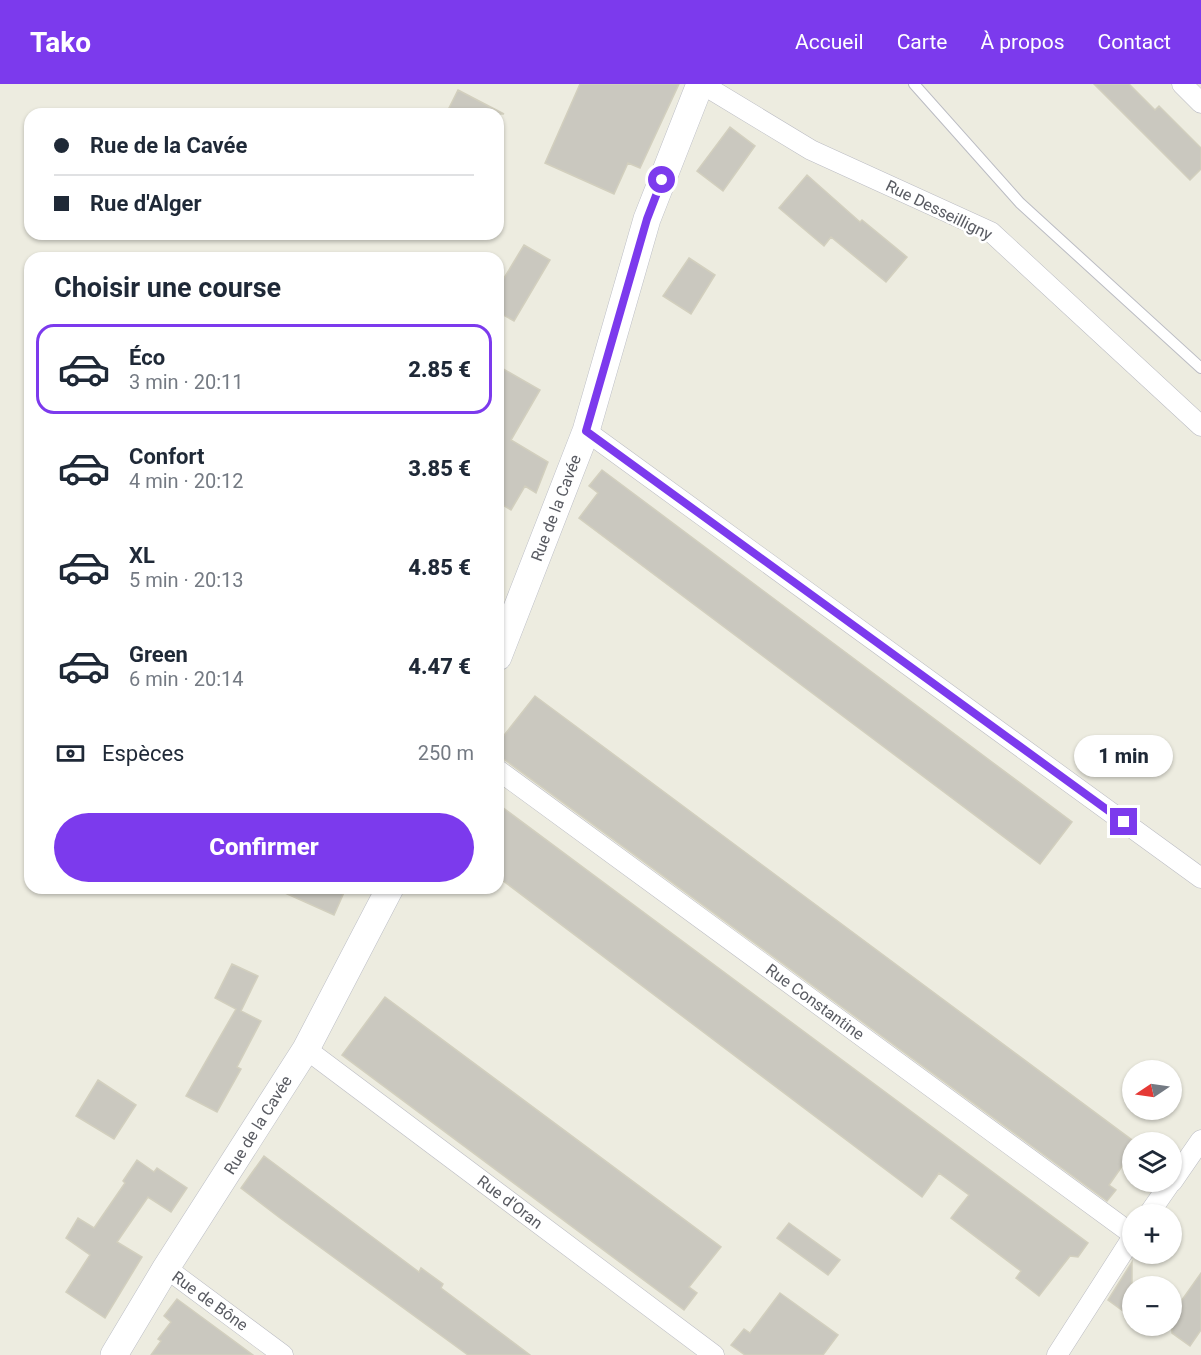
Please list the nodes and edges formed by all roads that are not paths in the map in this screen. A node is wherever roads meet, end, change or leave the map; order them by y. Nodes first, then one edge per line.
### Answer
1 (701, 84) edge
2 (914, 84) edge
3 (1182, 84) edge
4 (1201, 103) edge
5 (1201, 368) edge
6 (1201, 426) edge
7 (586, 431) junction
8 (504, 642) edge
9 (504, 774) edge
10 (1201, 878) edge
11 (387, 894) edge
12 (306, 1049) junction
13 (1201, 1140) edge
14 (1182, 1167) edge
15 (1122, 1229) edge
16 (1122, 1252) edge
17 (166, 1268) junction
18 (114, 1355) edge
19 (283, 1355) edge
20 (714, 1355) edge
21 (1057, 1355) edge

1 - 6 street, Rue Desseilligny
1 - 7 street, Rue de la Cavée
2 - 5 lane
3 - 4 street
7 - 8 street, Rue de la Cavée
7 - 10 street
9 - 15 street, Rue Constantine
11 - 12 street, Rue de la Cavée
12 - 17 street, Rue de la Cavée
12 - 20 street, Rue d'Oran
13 - 14 street
16 - 21 street
17 - 18 street, Rue de la Cavée
17 - 19 street, Rue de Bône

